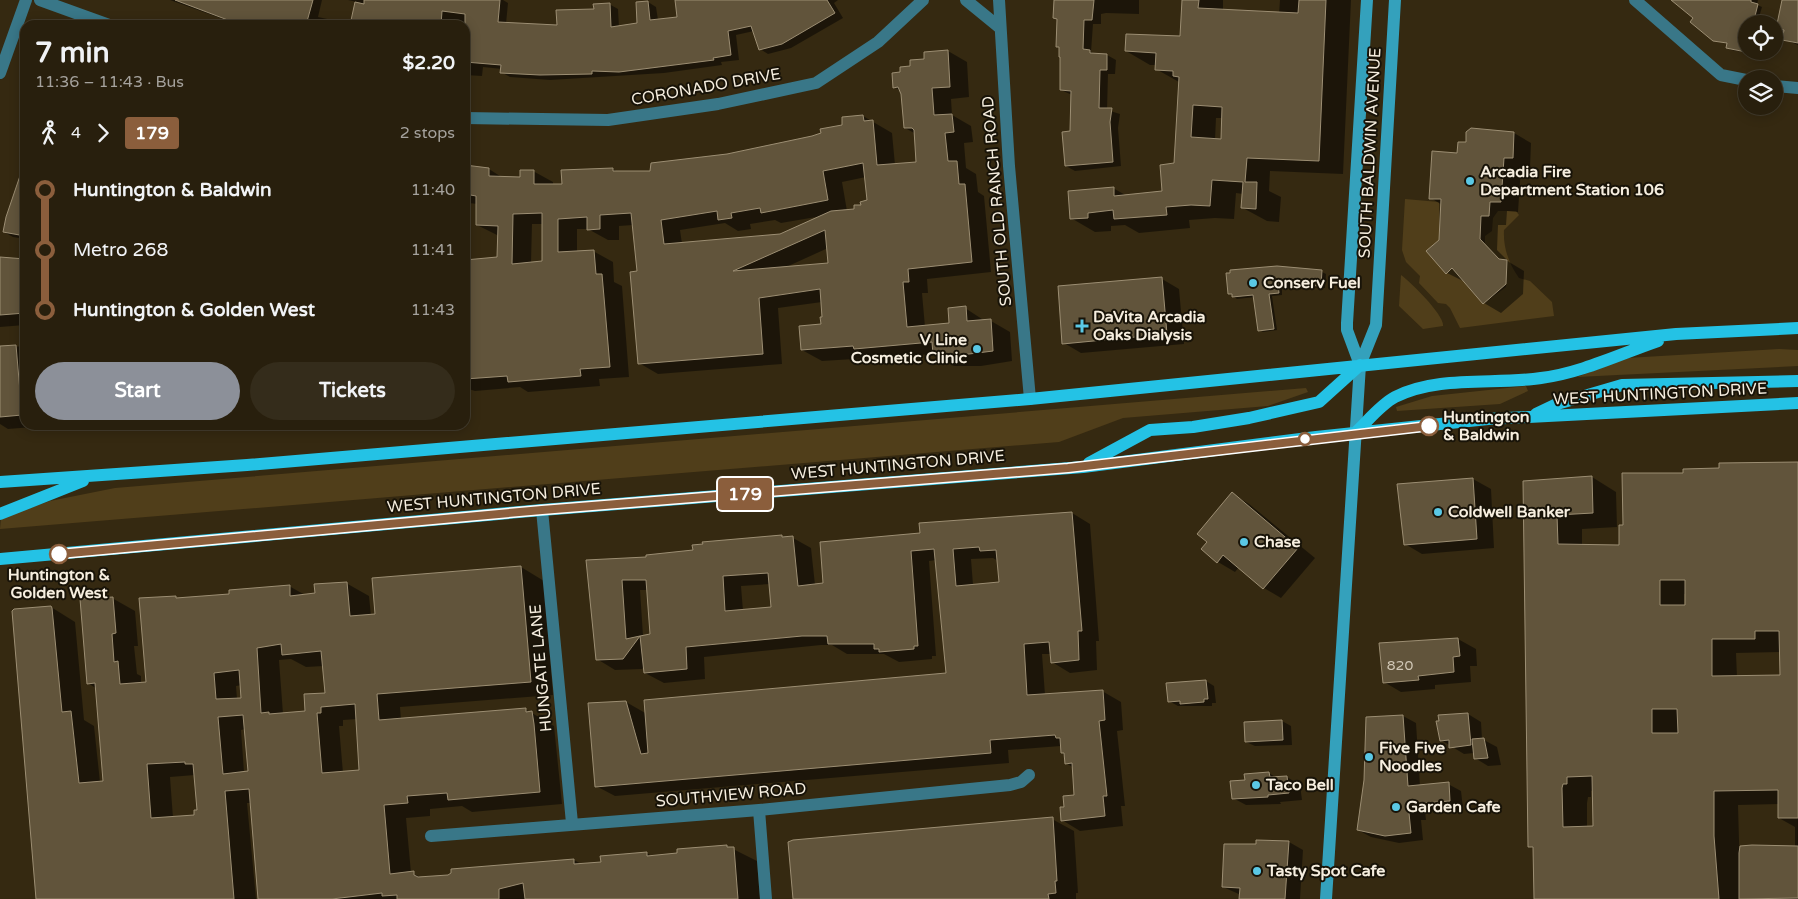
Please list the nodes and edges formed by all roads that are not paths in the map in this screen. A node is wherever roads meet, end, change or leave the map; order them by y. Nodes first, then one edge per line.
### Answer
1 (26, 0) edge
2 (40, 0) edge
3 (922, 0) edge
4 (966, 0) edge
5 (999, 0) edge
6 (1367, 0) edge
7 (1395, 0) edge
8 (1634, 0) edge
9 (95, 20) edge
10 (999, 28) junction
11 (0, 73) edge
12 (1738, 78) edge
13 (1783, 87) edge
14 (1798, 88) edge
15 (470, 118) edge
16 (1798, 328) edge
17 (1676, 334) junction
18 (1360, 364) junction
19 (1798, 381) edge
20 (1030, 399) junction
21 (1798, 403) edge
22 (1532, 416) junction
23 (1355, 433) junction
24 (1083, 466) junction
25 (95, 477) junction
26 (0, 482) edge
27 (542, 510) junction
28 (0, 514) edge
29 (0, 559) edge
30 (1029, 775) dead end
31 (759, 810) junction
32 (572, 823) junction
33 (432, 836) dead end
34 (766, 899) edge
35 (1326, 899) edge

1 - 11 street
2 - 9 street
3 - 15 street, CORONADO DRIVE
4 - 10 street
5 - 10 street, SOUTH OLD RANCH ROAD
6 - 18 main road, SOUTH BALDWIN AVENUE
7 - 18 main road, SOUTH BALDWIN AVENUE
8 - 12 street
10 - 20 street, SOUTH OLD RANCH ROAD
13 - 14 street
16 - 17 main road
17 - 18 main road
17 - 23 main road
18 - 20 main road
18 - 23 main road, SOUTH BALDWIN AVENUE
18 - 24 main road
19 - 22 main road
20 - 25 main road
21 - 22 main road, WEST HUNTINGTON DRIVE
22 - 23 main road, WEST HUNTINGTON DRIVE
23 - 24 main road, WEST HUNTINGTON DRIVE
23 - 35 main road, SOUTH BALDWIN AVENUE
24 - 27 main road, WEST HUNTINGTON DRIVE
25 - 26 main road
25 - 28 main road
27 - 29 main road, WEST HUNTINGTON DRIVE
27 - 32 street, HUNGATE LANE
30 - 31 street, SOUTHVIEW ROAD
31 - 32 street, SOUTHVIEW ROAD
31 - 34 street
32 - 33 street, SOUTHVIEW ROAD

